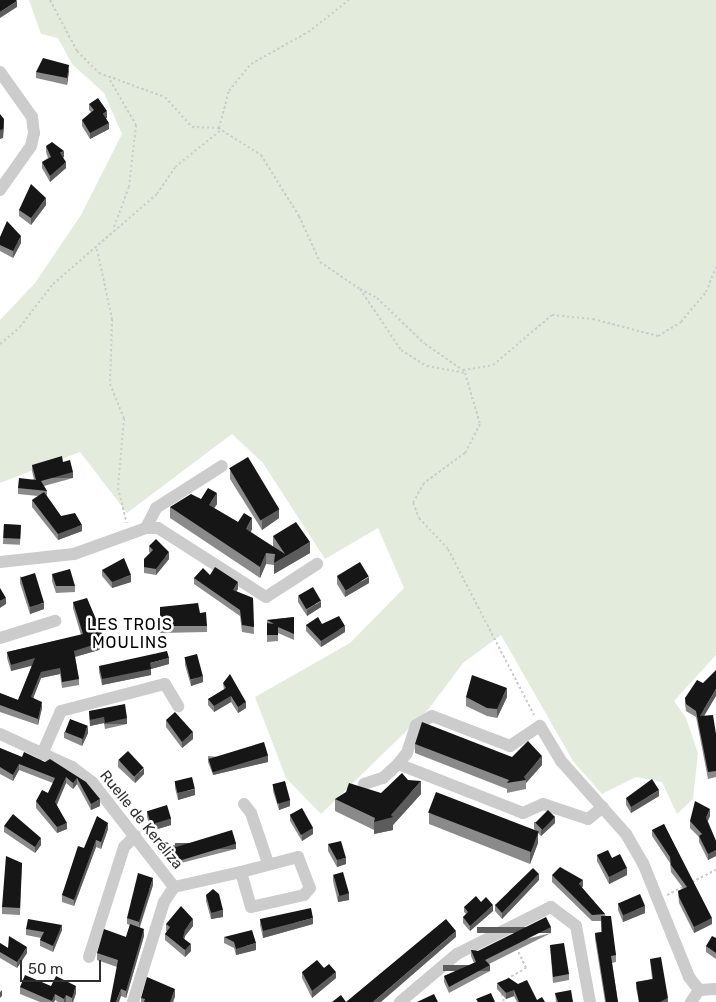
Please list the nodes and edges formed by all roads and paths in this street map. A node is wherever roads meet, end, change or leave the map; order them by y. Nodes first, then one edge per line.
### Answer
1 (50, 0) edge
2 (349, 0) edge
3 (0, 72) edge
4 (110, 80) junction
5 (220, 129) junction
6 (0, 190) edge
7 (113, 229) junction
8 (97, 248) junction
9 (716, 267) edge
10 (360, 289) junction
11 (0, 344) edge
12 (462, 370) junction
13 (222, 466) dead end
14 (146, 528) junction
15 (134, 535) junction
16 (0, 562) edge
17 (317, 564) dead end
18 (55, 621) dead end
19 (0, 638) edge
20 (178, 706) dead end
21 (540, 726) junction
22 (0, 734) edge
23 (42, 754) junction
24 (398, 764) junction
25 (364, 784) dead end
26 (244, 804) dead end
27 (603, 807) junction
28 (135, 836) junction
29 (268, 863) junction
30 (716, 870) edge
31 (241, 872) junction
32 (174, 887) junction
33 (658, 900) junction
34 (507, 929) junction
35 (89, 957) dead end
36 (716, 989) edge
37 (699, 990) junction
38 (133, 1002) edge
39 (400, 1002) edge
40 (504, 1002) edge
41 (590, 1002) edge
42 (692, 1002) edge

1 - 4 path
2 - 5 path
3 - 6 street
4 - 5 path
4 - 7 path
5 - 7 path
5 - 10 path
7 - 8 path
8 - 11 path
8 - 15 path
9 - 12 path
10 - 12 path
10 - 12 path
12 - 21 path
13 - 14 street
14 - 15 street
14 - 17 street
15 - 16 street
18 - 19 street
20 - 23 street
21 - 24 street
21 - 27 street
22 - 23 street, Ruelle de Keréliza
23 - 28 street, Ruelle de Keréliza
24 - 25 street
24 - 27 street
26 - 29 street
27 - 33 street
28 - 32 street, Ruelle de Keréliza
28 - 35 street
29 - 31 street
29 - 31 street
30 - 33 path
31 - 32 street
32 - 38 street, Ruelle de Keréliza
33 - 37 street
34 - 39 street
34 - 40 path
34 - 41 street
36 - 37 street
37 - 42 street

